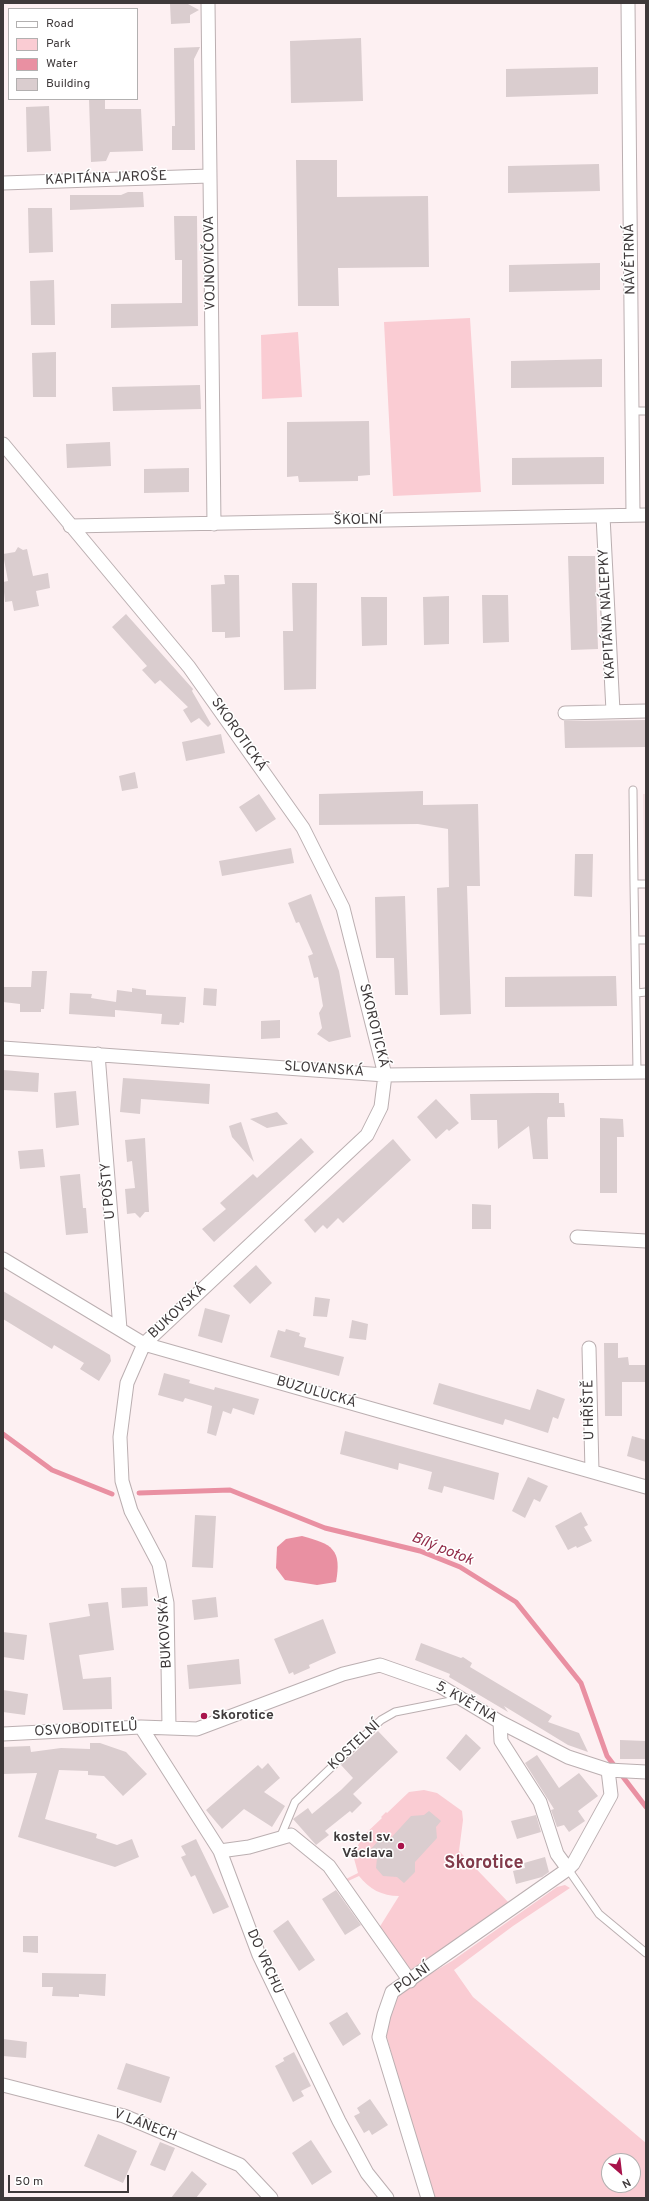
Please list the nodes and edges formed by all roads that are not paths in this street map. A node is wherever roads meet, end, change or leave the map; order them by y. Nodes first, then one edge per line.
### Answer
1 (208, 3) edge
2 (628, 3) edge
3 (209, 176) junction
4 (3, 183) edge
5 (632, 411) junction
6 (646, 411) edge
7 (3, 444) edge
8 (640, 515) edge
9 (603, 516) junction
10 (214, 524) junction
11 (70, 526) junction
12 (613, 711) junction
13 (646, 711) edge
14 (565, 713) dead end
15 (633, 790) dead end
16 (634, 884) junction
17 (646, 884) edge
18 (637, 940) junction
19 (646, 940) edge
20 (646, 992) edge
21 (637, 993) junction
22 (3, 1048) edge
23 (98, 1054) junction
24 (642, 1072) edge
25 (385, 1075) junction
26 (577, 1237) dead end
27 (646, 1241) edge
28 (3, 1260) edge
29 (120, 1329) junction
30 (144, 1344) junction
31 (589, 1348) dead end
32 (592, 1471) junction
33 (646, 1487) edge
34 (462, 1699) junction
35 (500, 1722) junction
36 (169, 1727) junction
37 (141, 1728) junction
38 (3, 1734) edge
39 (609, 1770) junction
40 (646, 1772) edge
41 (280, 1838) junction
42 (220, 1850) junction
43 (568, 1869) junction
44 (646, 1953) edge
45 (410, 1981) junction
46 (3, 2085) edge
47 (271, 2198) edge
48 (387, 2198) edge
49 (428, 2198) edge

1 - 3 street, VOJNOVIČOVA
2 - 5 street, NÁVĚTRNÁ
3 - 4 street, KAPITÁNA JAROŠE
3 - 10 street, VOJNOVIČOVA
5 - 6 lane
5 - 8 street, NÁVĚTRNÁ
7 - 11 street, SKOROTICKÁ
8 - 9 street, ŠKOLNÍ
9 - 10 street, ŠKOLNÍ
9 - 12 street, KAPITÁNA NÁLEPKY
10 - 11 street, ŠKOLNÍ
11 - 25 street, SKOROTICKÁ
12 - 13 street
12 - 14 street
15 - 16 lane
16 - 17 lane
16 - 18 lane
18 - 19 lane
18 - 21 lane
20 - 21 lane
21 - 24 lane
22 - 23 street, SLOVANSKÁ
23 - 25 street, SLOVANSKÁ
23 - 29 street, U POŠTY
24 - 25 street, SLOVANSKÁ
25 - 30 street, BUKOVSKÁ
26 - 27 street
28 - 29 street, BUZULUCKÁ
29 - 30 street, BUZULUCKÁ
30 - 32 street, BUZULUCKÁ
30 - 36 street, BUKOVSKÁ
31 - 32 street, U HŘIŠTĚ
32 - 33 street, BUZULUCKÁ
34 - 35 street, 5. KVĚTNA
34 - 36 street, 5. KVĚTNA
34 - 41 lane, KOSTELNÍ
35 - 39 street, 5. KVĚTNA
35 - 43 street
36 - 37 street, OSVOBODITELŮ
37 - 38 street, OSVOBODITELŮ
37 - 42 street, DO VRCHU
39 - 40 street, 5. KVĚTNA
39 - 43 street, POLNÍ
41 - 42 street
41 - 45 street
42 - 48 street, DO VRCHU
43 - 44 lane
43 - 45 street, POLNÍ
45 - 49 street, POLNÍ
46 - 47 street, V LÁNECH

